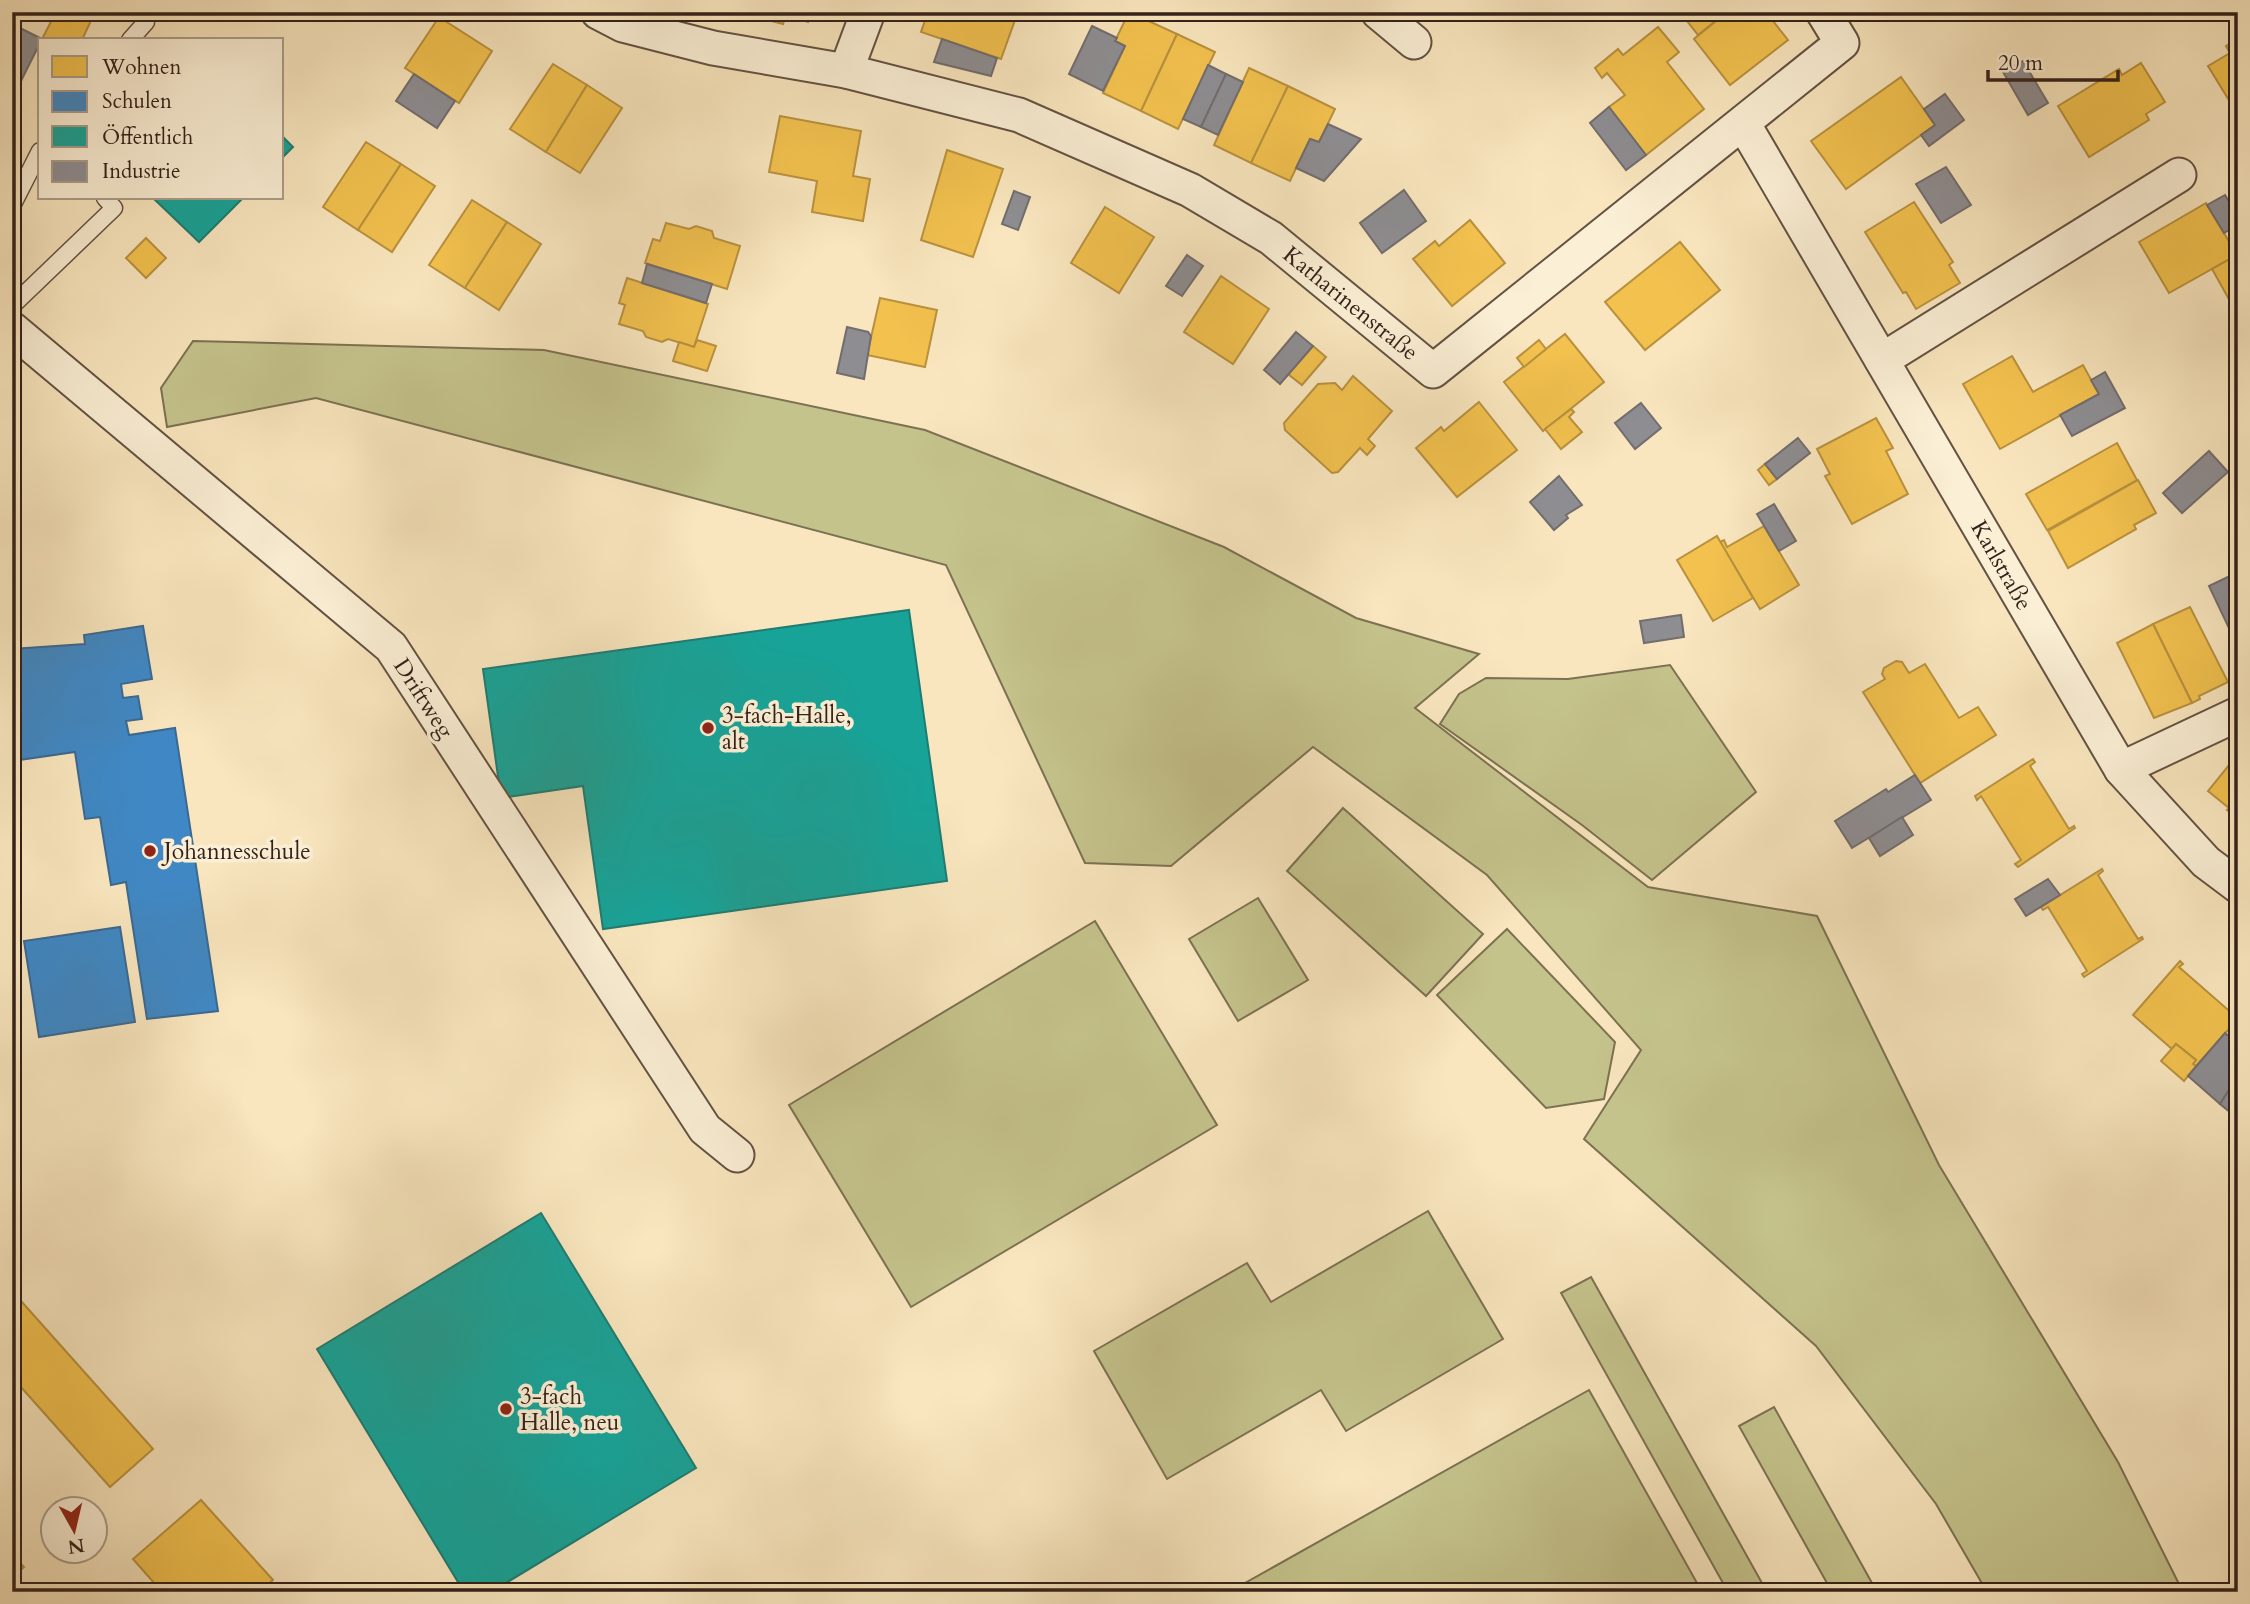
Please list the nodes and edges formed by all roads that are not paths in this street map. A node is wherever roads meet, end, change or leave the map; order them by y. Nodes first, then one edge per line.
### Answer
1 (598, 12) edge
2 (868, 12) edge
3 (1378, 12) edge
4 (1823, 12) edge
5 (146, 22) dead end
6 (132, 38) edge
7 (1414, 42) dead end
8 (846, 71) junction
9 (1743, 123) junction
10 (38, 155) edge
11 (2179, 175) dead end
12 (107, 200) edge
13 (12, 206) edge
14 (13, 326) edge
15 (1882, 360) junction
16 (2238, 714) edge
17 (2121, 769) junction
18 (2238, 886) edge
19 (737, 1155) dead end

1 - 8 street
2 - 8 street
3 - 7 street
4 - 9 street, Katharinenstraße
5 - 6 lane
8 - 9 street, Katharinenstraße
9 - 15 street, Karlstraße
10 - 13 lane
11 - 15 street
12 - 14 lane
14 - 19 street, Driftweg
15 - 17 street, Karlstraße
16 - 17 street
17 - 18 street, Karlstraße

